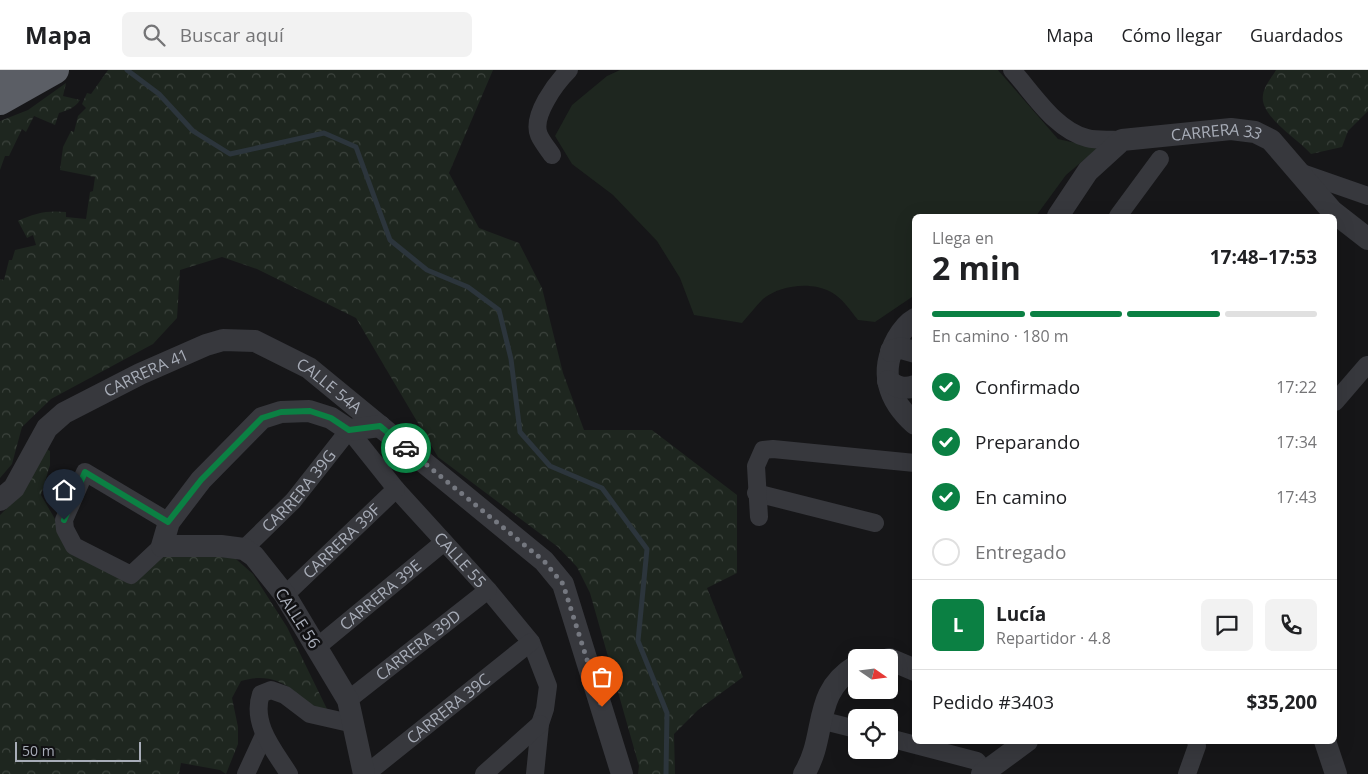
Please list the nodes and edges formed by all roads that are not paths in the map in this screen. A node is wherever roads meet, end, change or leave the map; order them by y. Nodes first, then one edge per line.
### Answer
1 (13, 70) edge
2 (55, 70) edge
3 (569, 70) edge
4 (1012, 70) edge
5 (0, 76) edge
6 (0, 101) edge
7 (1122, 140) junction
8 (552, 155) dead end
9 (1160, 159) dead end
10 (1302, 173) junction
11 (1077, 189) junction
12 (1368, 196) edge
13 (1059, 214) edge
14 (1078, 214) edge
15 (1120, 214) edge
16 (1336, 214) edge
17 (1337, 215) edge
18 (1368, 239) edge
19 (912, 321) edge
20 (254, 342) joint
21 (891, 351) junction
22 (912, 351) edge
23 (1367, 365) edge
24 (888, 380) junction
25 (912, 387) edge
26 (1337, 397) edge
27 (912, 421) edge
28 (380, 426) junction
29 (349, 430) junction
30 (912, 464) edge
31 (396, 489) junction
32 (756, 493) junction
33 (0, 500) edge
34 (759, 517) dead end
35 (168, 522) junction
36 (875, 524) dead end
37 (444, 542) junction
38 (162, 546) junction
39 (244, 549) junction
40 (488, 590) junction
41 (285, 595) junction
42 (531, 642) junction
43 (317, 647) junction
44 (898, 663) edge
45 (912, 669) edge
46 (848, 671) edge
47 (348, 700) junction
48 (822, 710) junction
49 (354, 724) junction
50 (540, 724) junction
51 (848, 725) edge
52 (264, 735) junction
53 (898, 740) edge
54 (1023, 744) edge
55 (1197, 744) edge
56 (1326, 744) edge
57 (984, 772) edge
58 (246, 774) edge
59 (289, 774) edge
60 (365, 774) edge
61 (484, 774) edge
62 (535, 774) edge
63 (622, 774) edge
64 (804, 774) edge
65 (1187, 774) edge
66 (1336, 774) edge

1 - 5 highway
2 - 6 highway
3 - 8 street
4 - 7 street
7 - 10 street, CARRERA 33
7 - 11 street
9 - 15 street
10 - 12 street
10 - 16 street, CARRERA 33
11 - 13 street
11 - 14 street
17 - 18 street, CARRERA 33
19 - 21 street
20 - 28 street, CALLE 54A
20 - 33 street, CARRERA 41
21 - 22 street
21 - 24 street
23 - 26 street
24 - 25 street
24 - 27 street
28 - 29 street
28 - 63 street, CALLE 54A
29 - 31 street, CALLE 55
29 - 35 street, CALLE 55
29 - 39 street, CARRERA 39G
30 - 32 street
31 - 37 street, CALLE 55
31 - 41 street, CARRERA 39F
32 - 34 street
32 - 36 street
35 - 38 street
35 - 38 street
37 - 40 street, CALLE 55
37 - 43 street, CARRERA 39E
38 - 39 street
39 - 41 street, CALLE 56
40 - 42 street, CALLE 55
40 - 47 street, CARRERA 39D
41 - 43 street, CALLE 56
42 - 50 street, CALLE 55
42 - 60 street, CARRERA 39C
43 - 47 street, CALLE 56
44 - 45 street
46 - 48 street
47 - 49 street, CALLE 56
48 - 51 street
48 - 64 street
49 - 52 street
49 - 60 street, CALLE 56
50 - 61 street
50 - 62 street, CALLE 55
52 - 58 street
52 - 59 street
53 - 57 street
54 - 57 street
55 - 65 street
56 - 66 street

